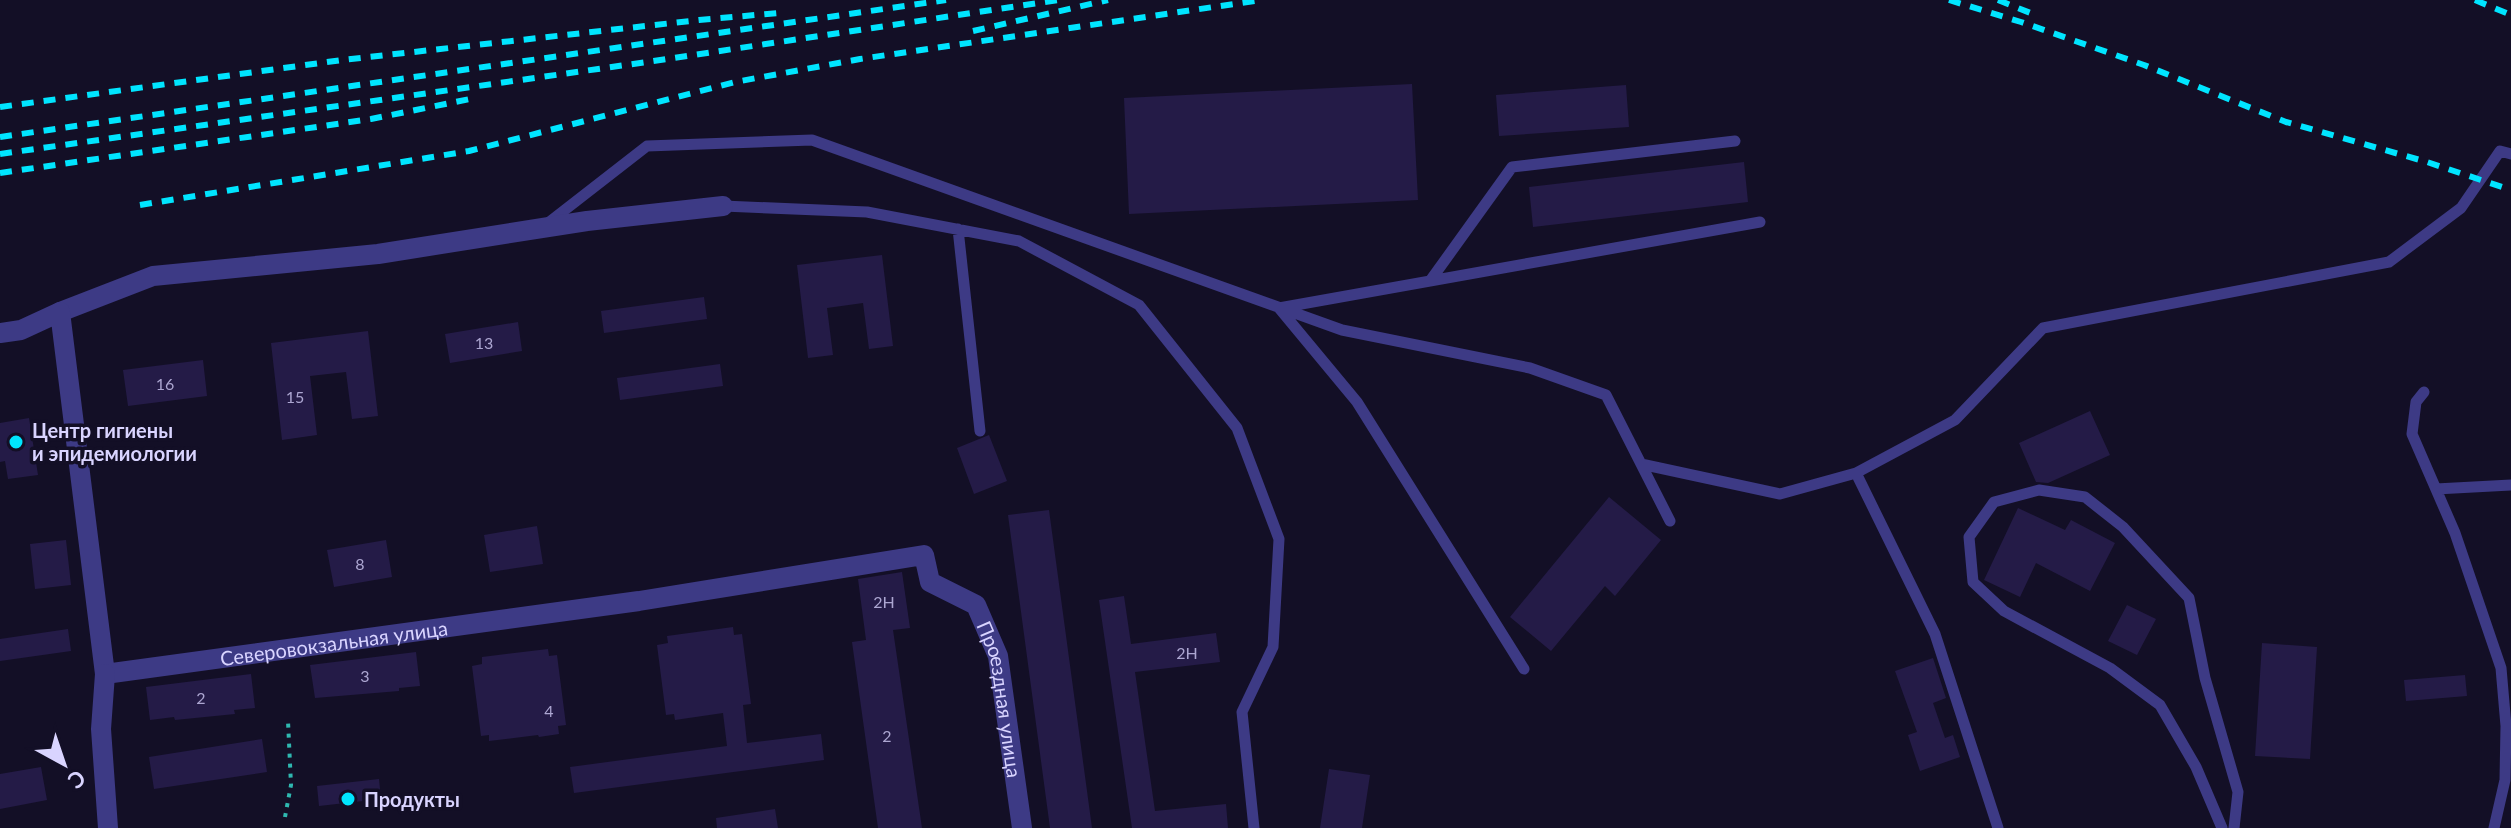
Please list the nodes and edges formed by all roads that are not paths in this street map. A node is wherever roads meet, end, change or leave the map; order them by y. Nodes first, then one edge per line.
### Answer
1 (1735, 141) dead end
2 (2511, 154) edge
3 (723, 206) joint
4 (1760, 222) dead end
5 (541, 228) junction
6 (958, 229) junction
7 (1430, 281) junction
8 (1279, 308) junction
9 (60, 312) junction
10 (0, 333) edge
11 (2424, 392) dead end
12 (980, 431) dead end
13 (1641, 464) junction
14 (1856, 473) junction
15 (2511, 485) edge
16 (2436, 489) junction
17 (1670, 521) dead end
18 (924, 555) joint
19 (1524, 669) dead end
20 (105, 674) junction
21 (108, 828) edge
22 (1022, 828) edge
23 (1254, 828) edge
24 (1998, 828) edge
25 (2222, 828) edge
26 (2234, 828) edge
27 (2494, 828) edge

1 - 7 lane
2 - 14 lane
3 - 5 street
3 - 6 lane
4 - 7 lane
5 - 8 lane
5 - 9 street
6 - 12 lane
6 - 23 lane
7 - 8 lane
8 - 13 lane
8 - 19 lane
9 - 10 street
9 - 20 street
11 - 16 lane
13 - 14 lane
13 - 17 lane
14 - 24 lane
15 - 16 lane
16 - 27 lane
18 - 20 street, Северовокзальная улица
18 - 22 street, Проездная улица
20 - 21 street
25 - 26 lane

